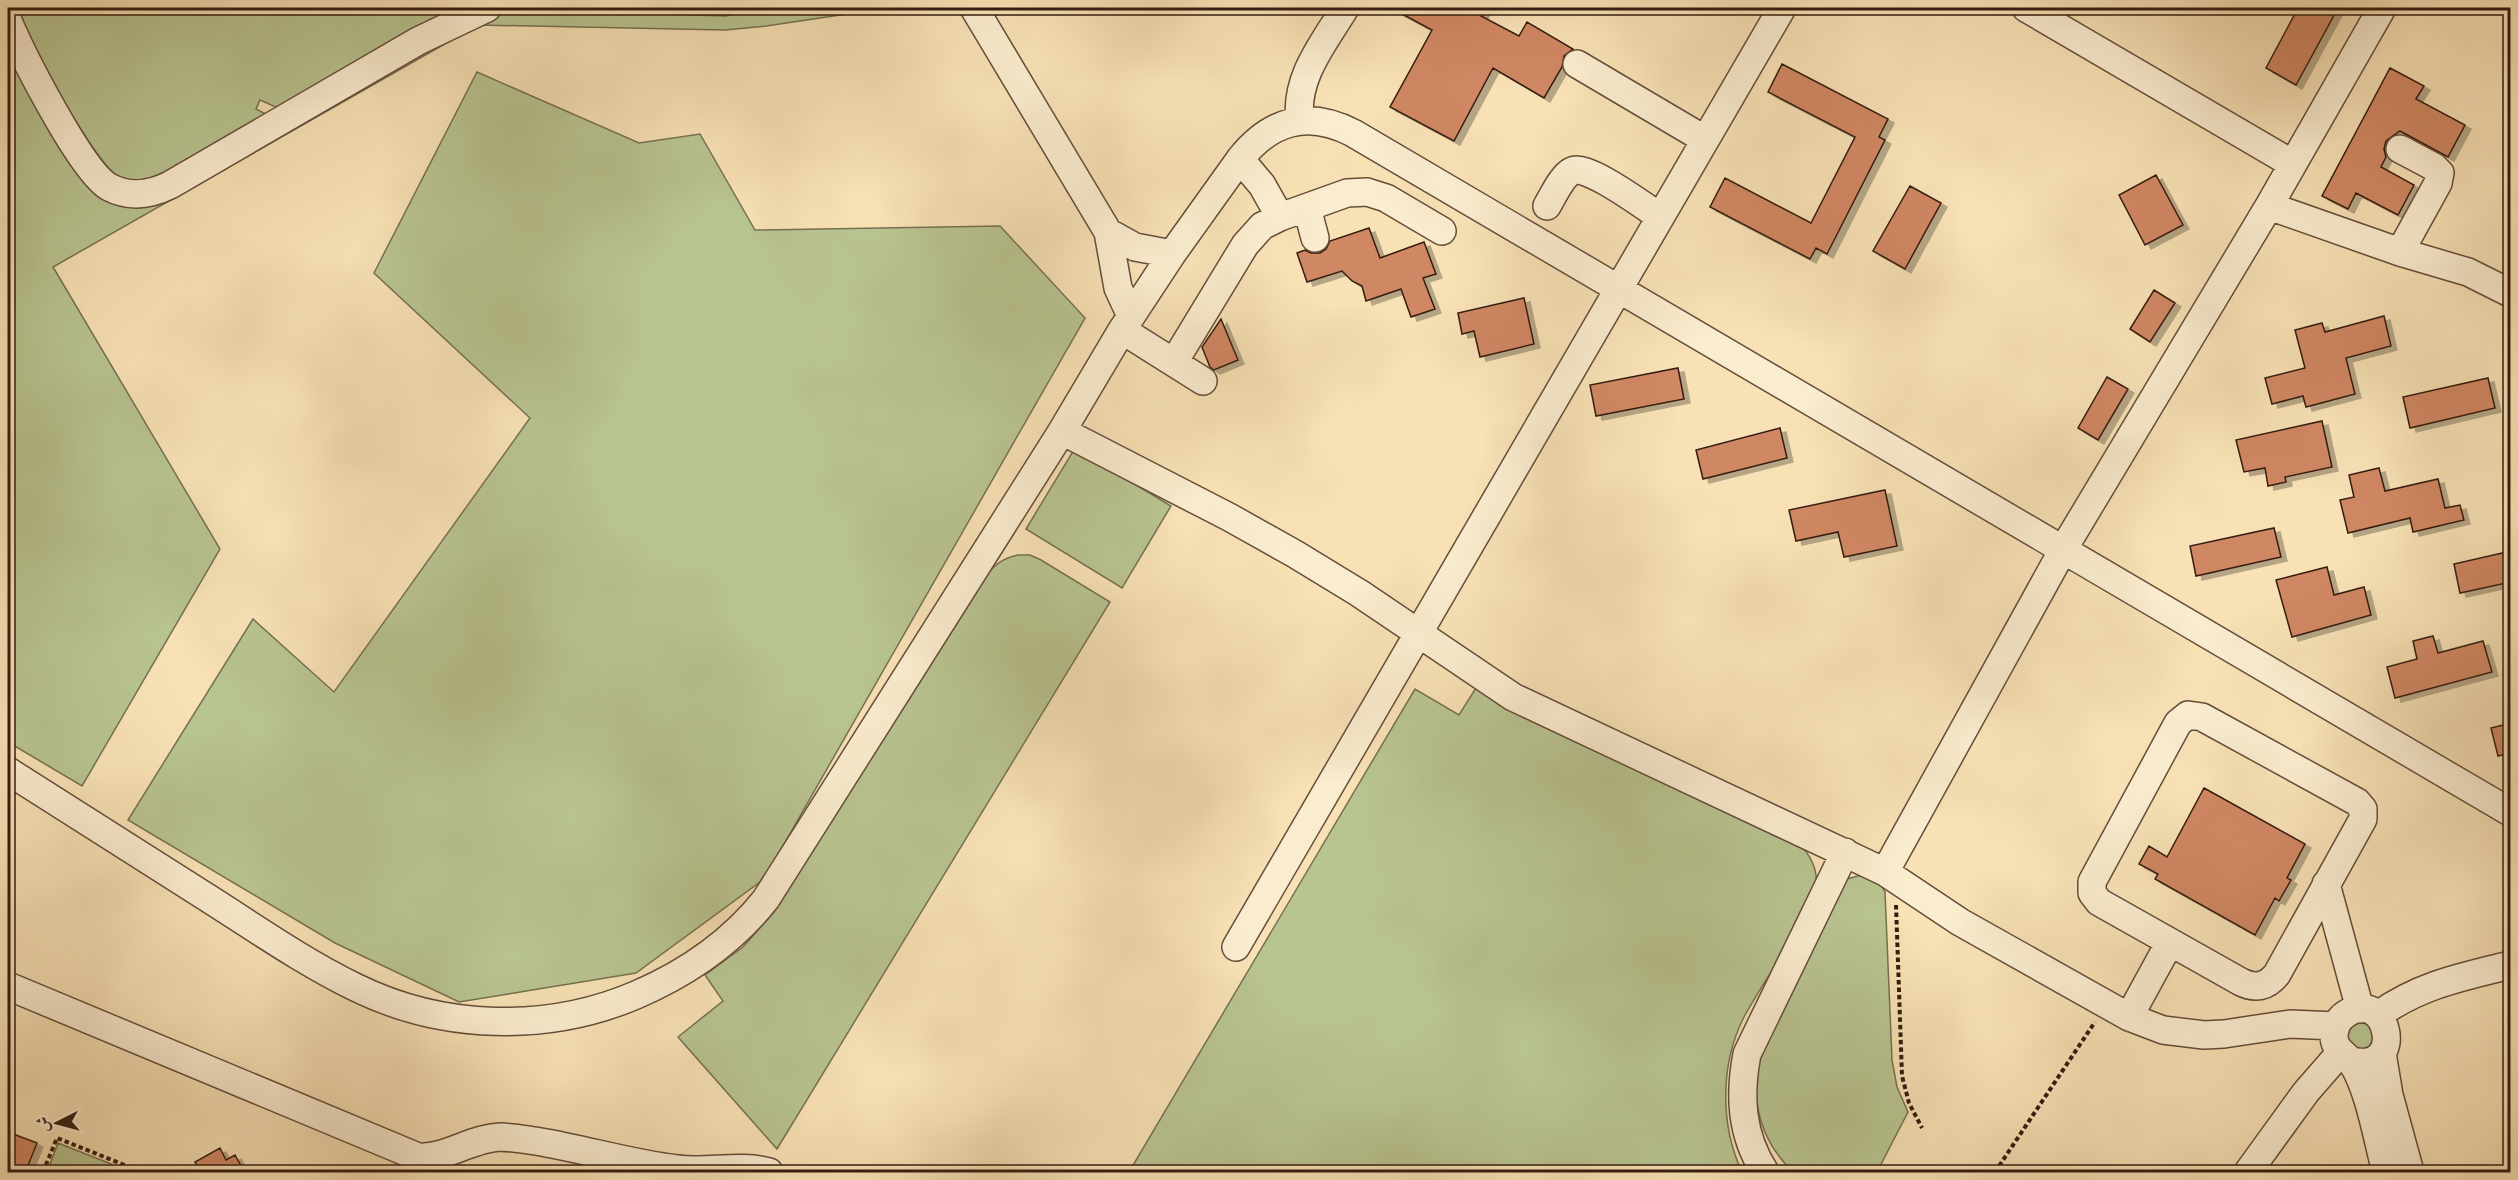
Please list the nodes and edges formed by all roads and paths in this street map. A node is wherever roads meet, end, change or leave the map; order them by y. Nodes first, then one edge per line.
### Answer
1 (487, 8) edge
2 (974, 8) edge
3 (1345, 8) edge
4 (1782, 8) edge
5 (2026, 8) edge
6 (2382, 8) edge
7 (8, 21) edge
8 (1577, 64) dead end
9 (1300, 121) junction
10 (1704, 139) junction
11 (2400, 149) dead end
12 (1240, 159) junction
13 (2291, 163) junction
14 (1547, 206) dead end
15 (2269, 206) junction
16 (1307, 208) junction
17 (1659, 216) junction
18 (1280, 217) junction
19 (1442, 231) dead end
20 (1108, 232) junction
21 (1315, 238) dead end
22 (2400, 252) junction
23 (1172, 254) junction
24 (1617, 288) junction
25 (2511, 293) edge
26 (1127, 323) junction
27 (1174, 362) junction
28 (1203, 381) dead end
29 (1062, 431) junction
30 (2064, 548) junction
31 (1418, 632) junction
32 (8, 771) edge
33 (2511, 812) edge
34 (1845, 852) junction
35 (1890, 876) junction
36 (2321, 895) junction
37 (2176, 946) junction
38 (1236, 947) dead end
39 (2511, 965) edge
40 (8, 986) edge
41 (2127, 1015) junction
42 (2355, 1016) junction
43 (2382, 1053) junction
44 (2346, 1057) junction
45 (1922, 1128) dead end
46 (435, 1164) edge
47 (135, 1171) edge
48 (1994, 1172) edge
49 (43, 1173) edge
50 (142, 1173) edge
51 (769, 1173) edge
52 (1765, 1173) edge
53 (2248, 1173) edge
54 (2386, 1173) edge
55 (2410, 1173) edge

1 - 7 lane
2 - 20 lane
3 - 9 lane
4 - 10 lane
5 - 13 lane
6 - 13 lane
8 - 10 lane
9 - 12 lane
9 - 24 lane
10 - 17 lane
11 - 22 lane
12 - 18 lane
12 - 23 lane
13 - 15 lane
14 - 17 lane
15 - 22 lane
15 - 30 lane
16 - 18 lane
16 - 19 lane
16 - 21 lane
17 - 24 lane
18 - 27 lane
20 - 23 lane
20 - 26 lane
22 - 25 lane
23 - 26 lane
24 - 30 lane
24 - 31 lane
26 - 27 lane
26 - 29 lane
27 - 28 lane
29 - 31 lane
29 - 32 lane
30 - 33 lane
30 - 35 lane
31 - 34 lane
31 - 38 lane
34 - 35 lane
34 - 52 lane
35 - 41 lane
35 - 45 path
36 - 37 lane
36 - 37 lane
36 - 42 lane
37 - 41 lane
39 - 42 lane
40 - 46 lane
41 - 42 lane
41 - 48 path
42 - 43 lane
42 - 44 lane
43 - 44 lane
43 - 55 lane
44 - 53 lane
44 - 54 lane
46 - 51 lane
47 - 49 path
47 - 50 path

